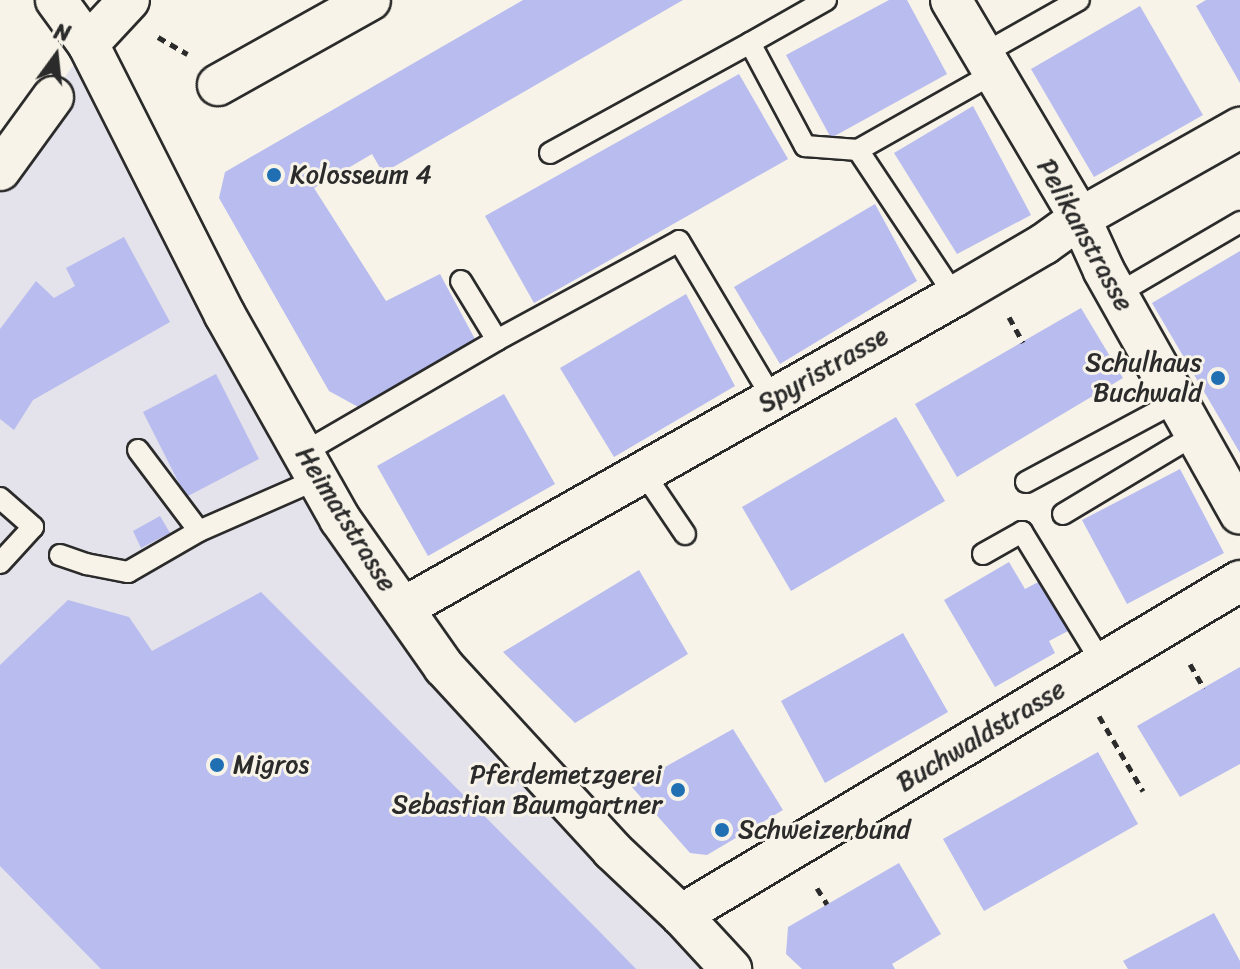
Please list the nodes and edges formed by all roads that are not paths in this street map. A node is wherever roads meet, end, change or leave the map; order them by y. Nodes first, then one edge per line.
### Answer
1 (56, 0) edge
2 (129, 0) edge
3 (370, 0) edge
4 (826, 0) edge
5 (951, 0) edge
6 (1079, 0) edge
7 (750, 43) junction
8 (88, 44) junction
9 (988, 63) junction
10 (218, 85) dead end
11 (53, 97) dead end
12 (1240, 128) edge
13 (858, 150) junction
14 (550, 153) dead end
15 (0, 170) edge
16 (1080, 218) junction
17 (1240, 222) edge
18 (461, 281) dead end
19 (1117, 294) junction
20 (955, 296) junction
21 (497, 340) junction
22 (773, 399) junction
23 (1186, 417) junction
24 (138, 450) dead end
25 (310, 466) junction
26 (643, 472) junction
27 (1026, 482) dead end
28 (0, 498) edge
29 (1240, 513) edge
30 (1063, 514) dead end
31 (199, 531) junction
32 (685, 534) dead end
33 (983, 554) dead end
34 (60, 555) dead end
35 (0, 563) edge
36 (1240, 581) edge
37 (403, 608) junction
38 (1102, 663) junction
39 (681, 915) junction
40 (731, 969) edge

1 - 8 street, Heimatstrasse
2 - 8 street
3 - 10 street
4 - 7 lane
5 - 9 street, Pelikanstrasse
6 - 9 lane
7 - 13 lane
7 - 14 lane
8 - 25 street, Heimatstrasse
9 - 13 lane
9 - 16 street, Pelikanstrasse
11 - 15 street
12 - 16 street, Spyristrasse
13 - 20 lane
16 - 19 street, Pelikanstrasse
16 - 20 street, Spyristrasse
17 - 19 lane
18 - 21 lane
19 - 23 street, Pelikanstrasse
20 - 22 street, Spyristrasse
21 - 22 lane
21 - 25 lane
22 - 26 street, Spyristrasse
23 - 27 lane
23 - 29 street, Pelikanstrasse
23 - 30 lane
24 - 31 lane
25 - 31 lane
25 - 37 street, Heimatstrasse
26 - 32 lane
26 - 37 street, Spyristrasse
28 - 35 lane
31 - 34 lane
33 - 38 lane
36 - 38 street, Buchwaldstrasse
37 - 39 street, Heimatstrasse
38 - 39 street, Buchwaldstrasse
39 - 40 street, Heimatstrasse

